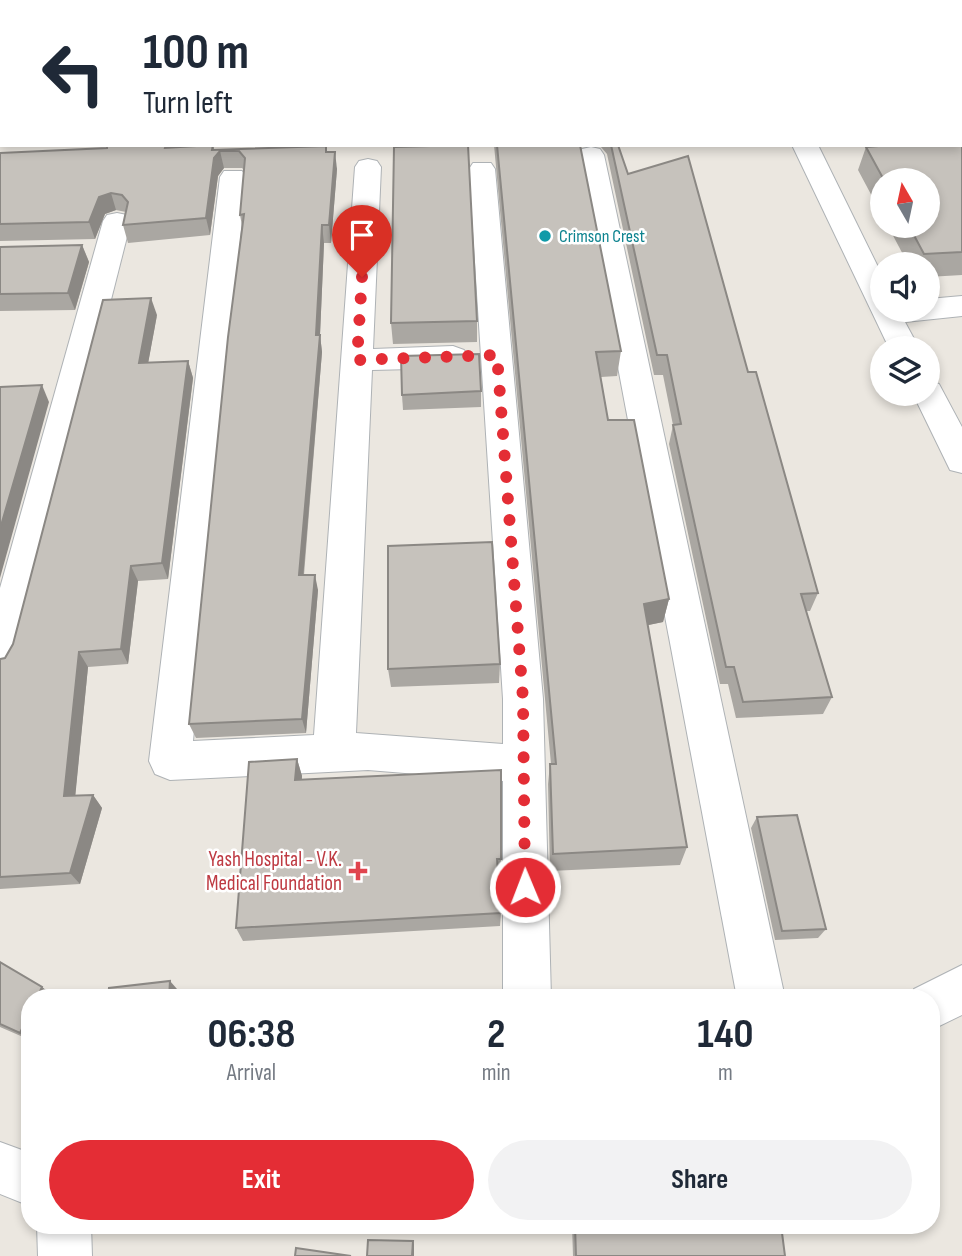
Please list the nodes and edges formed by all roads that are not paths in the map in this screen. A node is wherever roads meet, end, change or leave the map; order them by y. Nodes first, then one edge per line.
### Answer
1 (806, 147) edge
2 (591, 155) dead end
3 (368, 167) dead end
4 (482, 169) dead end
5 (233, 177) edge
6 (103, 241) dead end
7 (870, 281) edge
8 (962, 306) edge
9 (940, 308) edge
10 (497, 355) junction
11 (357, 360) junction
12 (935, 406) edge
13 (962, 461) edge
14 (0, 658) edge
15 (334, 752) junction
16 (523, 765) junction
17 (527, 989) edge
18 (759, 989) edge
19 (962, 989) edge
20 (940, 1001) edge
21 (0, 1168) edge
22 (21, 1176) edge
23 (64, 1234) edge
24 (65, 1256) edge

1 - 7 street
2 - 18 street
3 - 11 street
4 - 10 street
5 - 15 street
6 - 14 street
8 - 9 street
10 - 11 street
10 - 16 street
11 - 15 street
12 - 13 street
15 - 16 street
16 - 17 street
19 - 20 street
21 - 22 street
23 - 24 street

